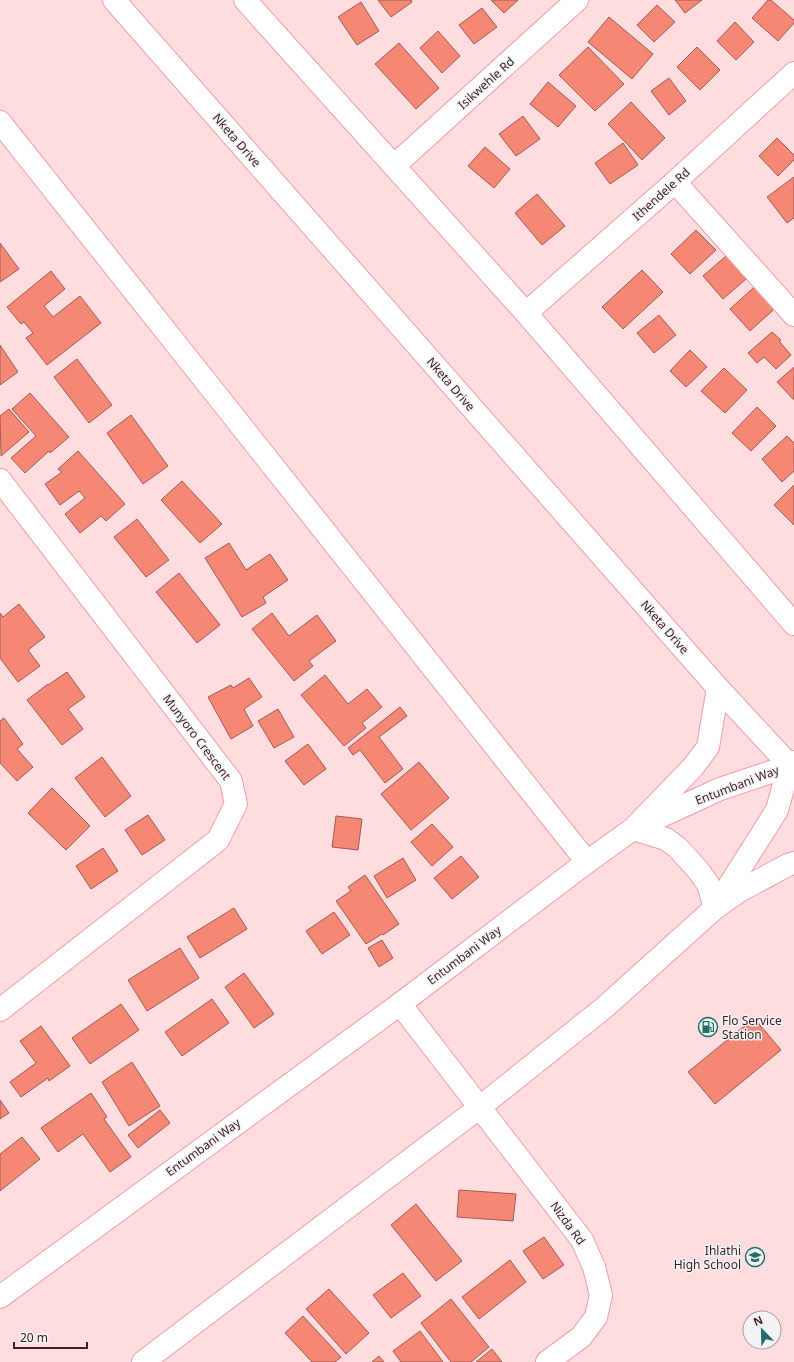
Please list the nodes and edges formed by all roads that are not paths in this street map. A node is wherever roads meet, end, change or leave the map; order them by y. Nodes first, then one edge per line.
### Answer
1 (114, 0) edge
2 (577, 0) edge
3 (253, 3) edge
4 (794, 74) edge
5 (0, 122) edge
6 (394, 166) junction
7 (675, 182) junction
8 (526, 313) junction
9 (794, 315) edge
10 (0, 480) edge
11 (794, 624) edge
12 (718, 688) junction
13 (793, 767) edge
14 (633, 829) junction
15 (587, 862) junction
16 (794, 863) edge
17 (715, 908) junction
18 (400, 1004) junction
19 (0, 1010) edge
20 (480, 1107) junction
21 (0, 1297) edge
22 (143, 1362) edge
23 (547, 1362) edge

1 - 12 street, Nketa Drive
2 - 6 street, Isikwehle Rd
3 - 6 street
4 - 7 street, Ithendele Rd
5 - 15 street
6 - 8 street
7 - 8 street, Ithendele Rd
7 - 9 street
8 - 11 street
10 - 19 street, Munyoro Crescent
12 - 13 street, Nketa Drive
12 - 14 street
13 - 14 street, Entumbani Way
13 - 17 street, Entumbani Way
14 - 15 street, Entumbani Way
14 - 17 street
15 - 18 street, Entumbani Way
16 - 17 street
17 - 20 street, Entumbani Way
18 - 20 street, Nizda Rd
18 - 21 street, Entumbani Way
20 - 22 street, Entumbani Way
20 - 23 street, Nizda Rd

